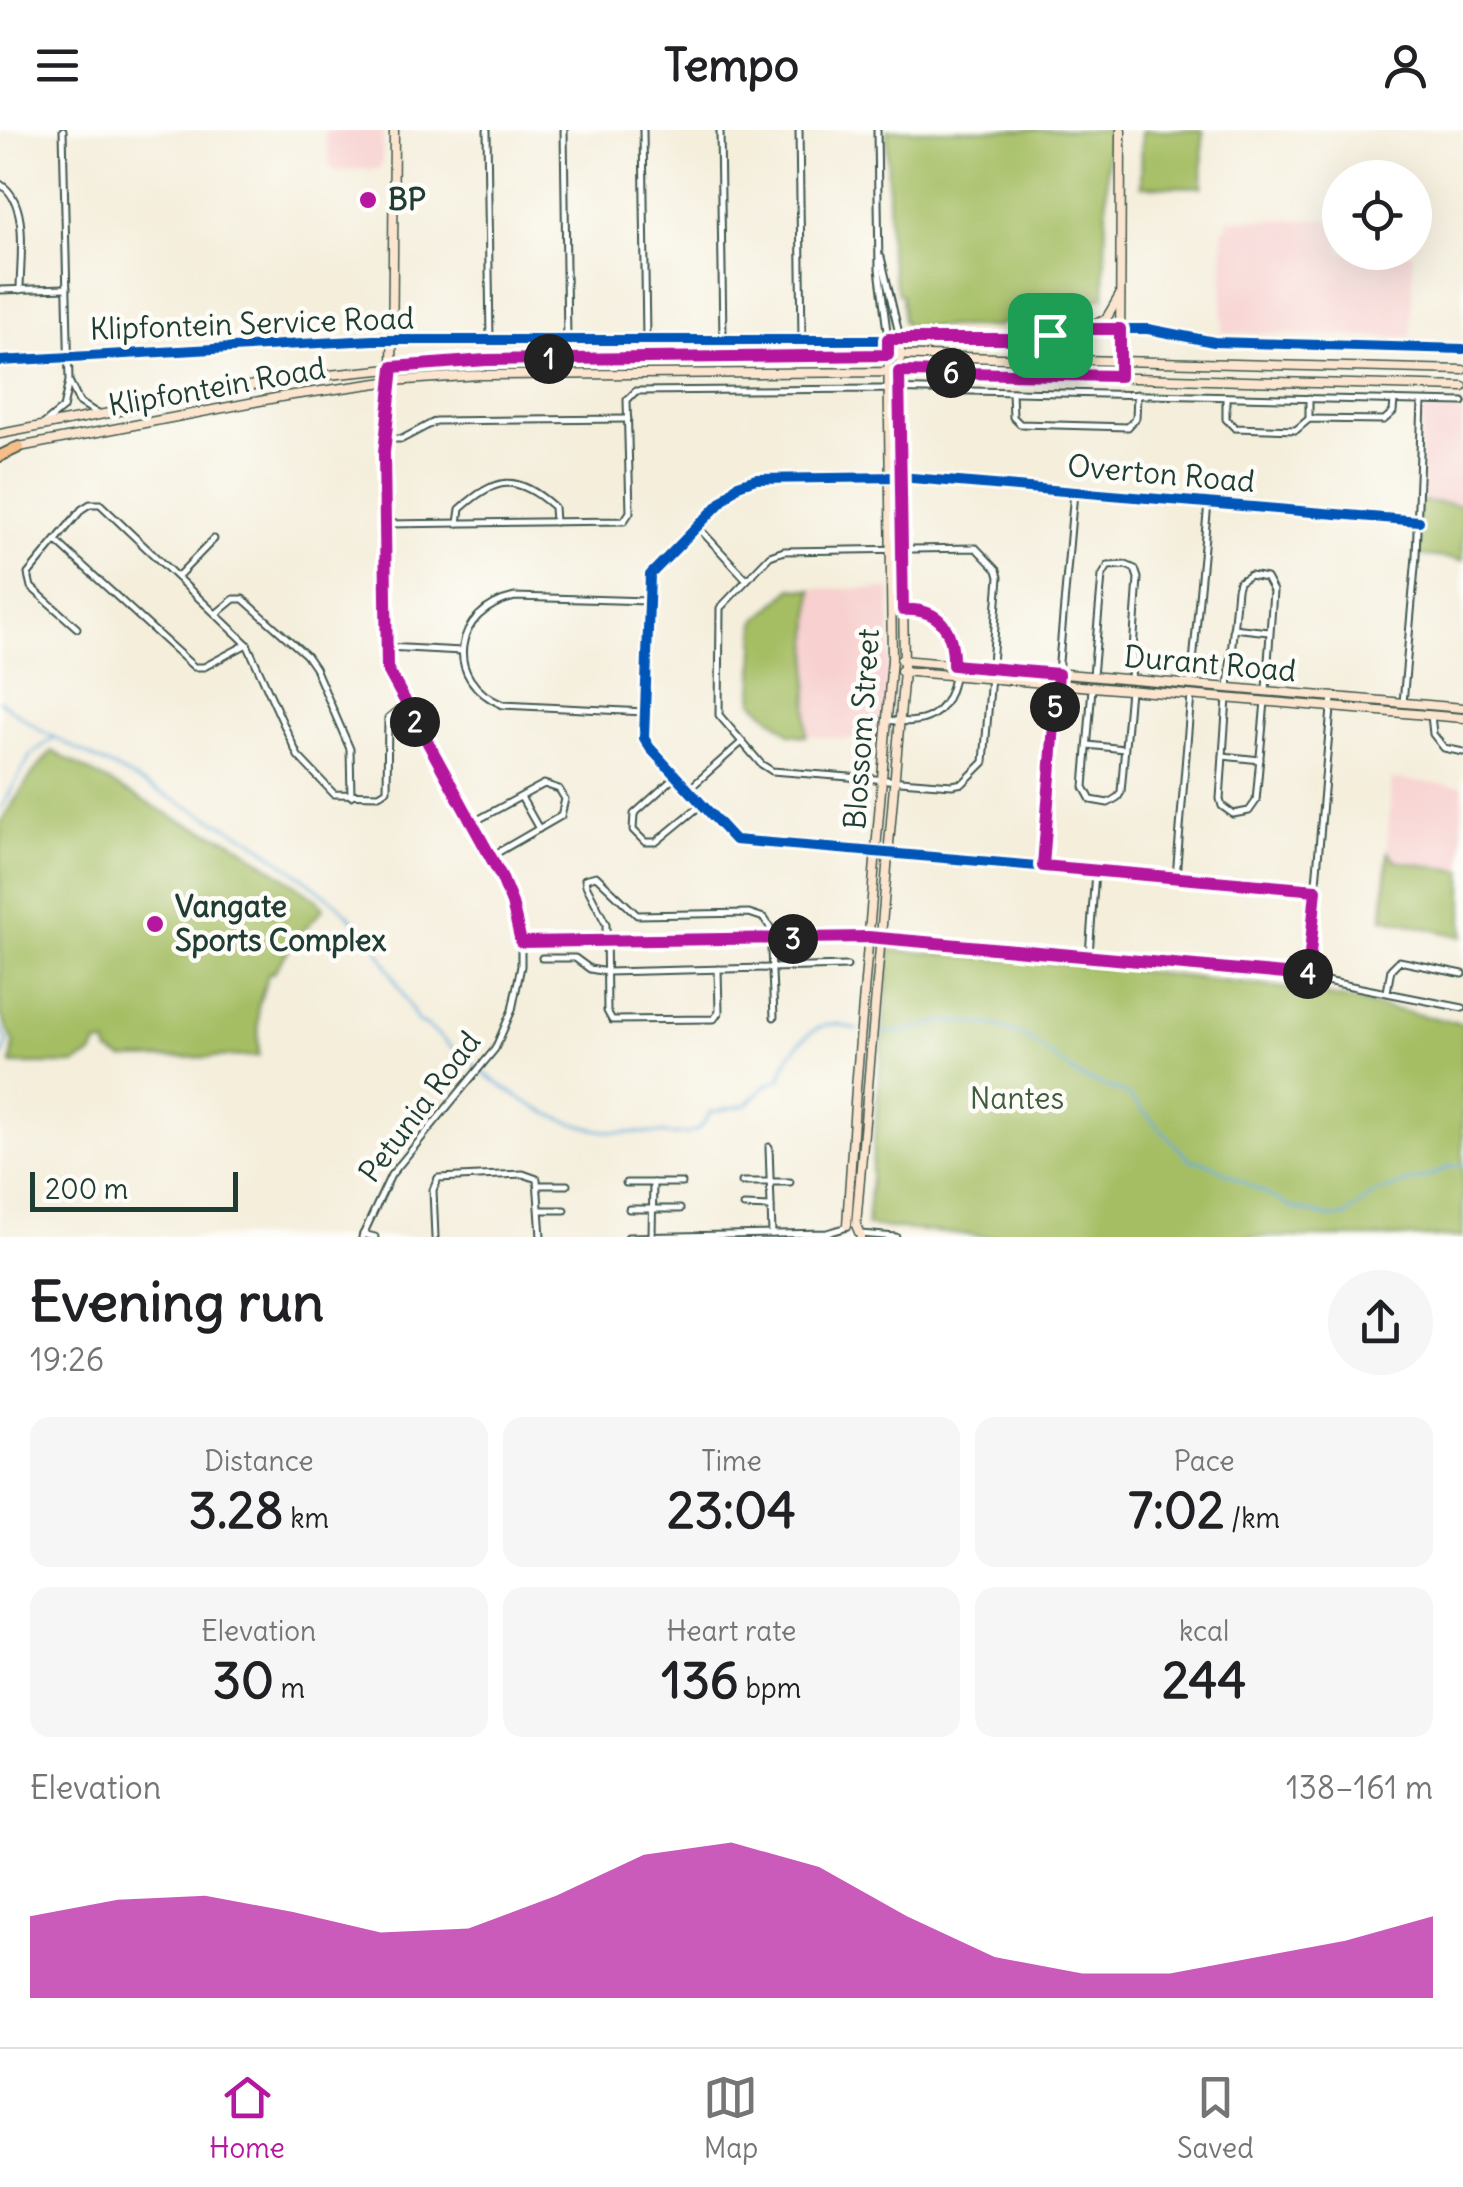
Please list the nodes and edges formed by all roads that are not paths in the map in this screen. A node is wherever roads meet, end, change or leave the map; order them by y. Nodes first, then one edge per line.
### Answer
1 (394, 130) edge
2 (487, 130) edge
3 (564, 130) edge
4 (642, 130) edge
5 (720, 130) edge
6 (799, 130) edge
7 (878, 130) edge
8 (1121, 130) edge
9 (60, 131) edge
10 (0, 184) edge
11 (880, 244) junction
12 (68, 288) junction
13 (0, 290) edge
14 (20, 290) junction
15 (1121, 293) junction
16 (1086, 329) junction
17 (1120, 329) junction
18 (802, 338) junction
19 (888, 339) junction
20 (900, 339) junction
21 (567, 340) junction
22 (646, 340) junction
23 (723, 340) junction
24 (392, 341) junction
25 (490, 341) junction
26 (1463, 349) edge
27 (888, 355) junction
28 (900, 355) junction
29 (69, 357) junction
30 (0, 360) edge
31 (1120, 360) junction
32 (393, 367) junction
33 (1463, 370) edge
34 (888, 372) junction
35 (899, 372) junction
36 (1120, 376) junction
37 (69, 380) junction
38 (392, 381) junction
39 (1463, 388) edge
40 (888, 390) junction
41 (900, 390) junction
42 (1012, 392) junction
43 (1137, 394) junction
44 (1226, 396) junction
45 (1309, 398) junction
46 (1394, 400) junction
47 (1422, 402) junction
48 (1463, 402) edge
49 (98, 414) junction
50 (1309, 419) junction
51 (628, 420) junction
52 (38, 426) junction
53 (0, 434) edge
54 (385, 439) junction
55 (19, 447) joint
56 (0, 453) edge
57 (889, 477) junction
58 (900, 477) junction
59 (1074, 492) junction
60 (1208, 502) junction
61 (1418, 521) junction
62 (556, 522) junction
63 (385, 524) junction
64 (458, 524) junction
65 (697, 526) junction
66 (214, 539) dead end
67 (56, 540) junction
68 (890, 550) junction
69 (901, 550) junction
70 (178, 577) junction
71 (746, 579) junction
72 (648, 602) junction
73 (892, 610) junction
74 (903, 610) junction
75 (217, 614) junction
76 (78, 628) dead end
77 (1232, 628) junction
78 (1269, 632) junction
79 (246, 644) junction
80 (386, 648) junction
81 (462, 650) junction
82 (892, 659) junction
83 (904, 660) junction
84 (891, 670) junction
85 (953, 670) junction
86 (904, 671) junction
87 (991, 673) junction
88 (1058, 679) junction
89 (1131, 679) junction
90 (1092, 682) junction
91 (1130, 690) junction
92 (1191, 690) junction
93 (1266, 690) junction
94 (1227, 693) junction
95 (1265, 702) junction
96 (1332, 702) junction
97 (405, 704) junction
98 (1403, 707) junction
99 (1463, 708) edge
100 (645, 712) junction
101 (1431, 715) junction
102 (1463, 718) edge
103 (888, 720) junction
104 (900, 722) junction
105 (742, 742) junction
106 (1088, 746) junction
107 (1124, 749) junction
108 (1463, 752) edge
109 (1223, 756) junction
110 (1260, 760) junction
111 (676, 777) junction
112 (883, 780) junction
113 (894, 781) junction
114 (688, 790) junction
115 (352, 796) junction
116 (521, 796) junction
117 (701, 805) junction
118 (472, 824) junction
119 (539, 828) junction
120 (881, 852) junction
121 (490, 857) junction
122 (1043, 866) junction
123 (1095, 872) junction
124 (1176, 877) junction
125 (1316, 890) junction
126 (868, 937) junction
127 (880, 938) junction
128 (771, 939) junction
129 (606, 941) junction
130 (521, 942) junction
131 (1089, 955) junction
132 (542, 958) dead end
133 (848, 966) dead end
134 (772, 968) junction
135 (718, 969) junction
136 (607, 972) junction
137 (1463, 974) edge
138 (1308, 976) junction
139 (1387, 992) junction
140 (1463, 1008) edge
141 (774, 1017) dead end
142 (856, 1088) junction
143 (868, 1089) junction
144 (768, 1147) dead end
145 (742, 1182) dead end
146 (770, 1182) junction
147 (790, 1182) dead end
148 (626, 1183) dead end
149 (653, 1183) junction
150 (682, 1183) dead end
151 (539, 1185) junction
152 (567, 1185) dead end
153 (744, 1206) dead end
154 (771, 1206) junction
155 (652, 1208) junction
156 (629, 1209) dead end
157 (680, 1209) dead end
158 (540, 1210) junction
159 (565, 1210) dead end
160 (850, 1232) edge
161 (362, 1235) edge
162 (709, 1236) edge
163 (775, 1236) edge
164 (376, 1237) edge
165 (435, 1237) edge
166 (541, 1237) edge
167 (628, 1237) edge
168 (652, 1237) edge
169 (896, 1237) edge

1 - 24 street
2 - 25 street
3 - 21 street
4 - 22 street
5 - 23 street
6 - 18 street
7 - 11 street
8 - 15 street
9 - 12 street
10 - 14 street
11 - 19 street
11 - 20 street
12 - 14 street
12 - 29 street
13 - 14 street
15 - 16 street
15 - 17 street
16 - 17 street, Klipfontein Service Road
16 - 20 street, Klipfontein Service Road
17 - 26 street, Klipfontein Service Road
17 - 31 street
18 - 19 street, Klipfontein Service Road
18 - 23 street, Klipfontein Service Road
19 - 20 street, Klipfontein Service Road
19 - 27 street, Blossom Street
20 - 28 street, Blossom Street
21 - 22 street, Klipfontein Service Road
21 - 25 street, Klipfontein Service Road
22 - 23 street, Klipfontein Service Road
24 - 25 street, Klipfontein Service Road
24 - 29 street, Klipfontein Service Road
24 - 32 street
27 - 28 street, Klipfontein Road
27 - 32 street, Klipfontein Road
27 - 34 street, Blossom Street
28 - 31 street, Klipfontein Road
28 - 35 street, Blossom Street
29 - 30 street, Klipfontein Service Road
29 - 37 street
31 - 33 street, Klipfontein Road
31 - 36 street
32 - 38 street
32 - 49 street, Klipfontein Road
34 - 35 street, Klipfontein Road
34 - 38 street, Klipfontein Road
34 - 40 street, Blossom Street
35 - 36 street, Klipfontein Road
35 - 41 street, Blossom Street
36 - 39 street, Klipfontein Road
37 - 49 street
37 - 52 street
38 - 54 street, Petunia Road
38 - 55 street, Klipfontein Road
40 - 41 street
40 - 51 street
40 - 57 street, Blossom Street
41 - 42 street
41 - 58 street, Blossom Street
42 - 43 street
42 - 43 street
43 - 44 street
44 - 45 street
44 - 50 street
45 - 46 street
45 - 50 street
46 - 47 street
46 - 50 street
47 - 48 street
47 - 61 street
49 - 52 street, Klipfontein Road
51 - 54 street
51 - 62 street
52 - 53 street, Klipfontein Road
54 - 63 street, Petunia Road
55 - 56 highway
57 - 58 street, Overton Road
57 - 65 street, Overton Road
57 - 68 street, Blossom Street
58 - 59 street, Overton Road
58 - 69 street, Blossom Street
59 - 60 street, Overton Road
59 - 88 street
60 - 61 street, Overton Road
60 - 92 street
61 - 98 street
62 - 64 street
62 - 64 street
63 - 64 street
63 - 80 street, Petunia Road
65 - 71 street
65 - 72 street, Overton Road
66 - 70 street
67 - 70 street
67 - 76 street
67 - 79 street
68 - 69 street
68 - 71 street
68 - 73 street, Blossom Street
69 - 74 street, Blossom Street
69 - 87 street
70 - 75 street
71 - 105 street
72 - 81 street
72 - 100 street, Overton Road
73 - 74 street
73 - 82 street, Blossom Street
74 - 83 street, Blossom Street
74 - 85 street
75 - 79 street
75 - 115 street
77 - 78 street
77 - 78 street
77 - 94 street
78 - 93 street
79 - 115 street
80 - 81 street
80 - 97 street, Petunia Road
81 - 100 street
82 - 83 street, Durant Road
82 - 84 street, Blossom Street
83 - 85 street, Durant Road
83 - 86 street, Blossom Street
84 - 86 street, Durant Road
84 - 103 street, Blossom Street
85 - 86 street, Durant Road
85 - 87 street, Durant Road
85 - 104 street
86 - 104 street, Blossom Street
87 - 88 street, Durant Road
87 - 113 street
88 - 90 street, Durant Road
88 - 122 street
89 - 90 street, Durant Road
89 - 90 street
89 - 92 street, Durant Road
90 - 91 street, Durant Road
90 - 106 street
91 - 92 street, Durant Road
91 - 107 street
92 - 94 street, Durant Road
92 - 124 street
93 - 94 street, Durant Road
93 - 96 street, Durant Road
94 - 95 street, Durant Road
94 - 109 street
95 - 96 street, Durant Road
95 - 110 street
96 - 98 street, Durant Road
96 - 125 street
97 - 115 street
97 - 118 street, Petunia Road
98 - 99 street, Durant Road
98 - 101 street, Durant Road
100 - 111 street, Overton Road
101 - 102 street, Durant Road
101 - 108 street
103 - 104 street
103 - 112 street, Blossom Street
104 - 113 street, Blossom Street
105 - 112 street
105 - 114 street
106 - 107 street
106 - 107 street
109 - 110 street
109 - 110 street
111 - 114 street, Overton Road
111 - 117 street
112 - 113 street
112 - 120 street, Blossom Street
113 - 120 street, Blossom Street
114 - 117 street, Overton Road
116 - 118 street
116 - 119 street
116 - 119 street
117 - 120 street, Overton Road
118 - 121 street, Petunia Road
119 - 121 street
120 - 122 street, Overton Road
120 - 126 street, Blossom Street
120 - 127 street, Blossom Street
121 - 130 street, Petunia Road
122 - 123 street, Overton Road
123 - 124 street, Overton Road
123 - 131 street
124 - 125 street, Overton Road
125 - 138 street
126 - 127 street
126 - 128 street
126 - 142 street, Blossom Street
127 - 131 street
127 - 143 street, Blossom Street
128 - 129 street
128 - 129 street
128 - 134 street
129 - 130 street
129 - 136 street
130 - 161 street, Petunia Road
131 - 138 street
132 - 136 street
133 - 134 street
134 - 135 street
134 - 141 street
135 - 136 street
135 - 136 street
137 - 139 street
138 - 139 street
139 - 140 street
142 - 143 street
142 - 160 street, Blossom Street
143 - 160 street, Blossom Street
144 - 146 street
145 - 146 street
146 - 147 street
146 - 154 street
148 - 149 street
149 - 150 street
149 - 155 street
151 - 152 street
151 - 158 street
151 - 165 street
153 - 154 street
154 - 163 street
155 - 156 street
155 - 157 street
155 - 168 street
158 - 159 street
158 - 166 street
160 - 163 street
160 - 169 street
161 - 164 street
162 - 163 street
162 - 168 street
167 - 168 street

